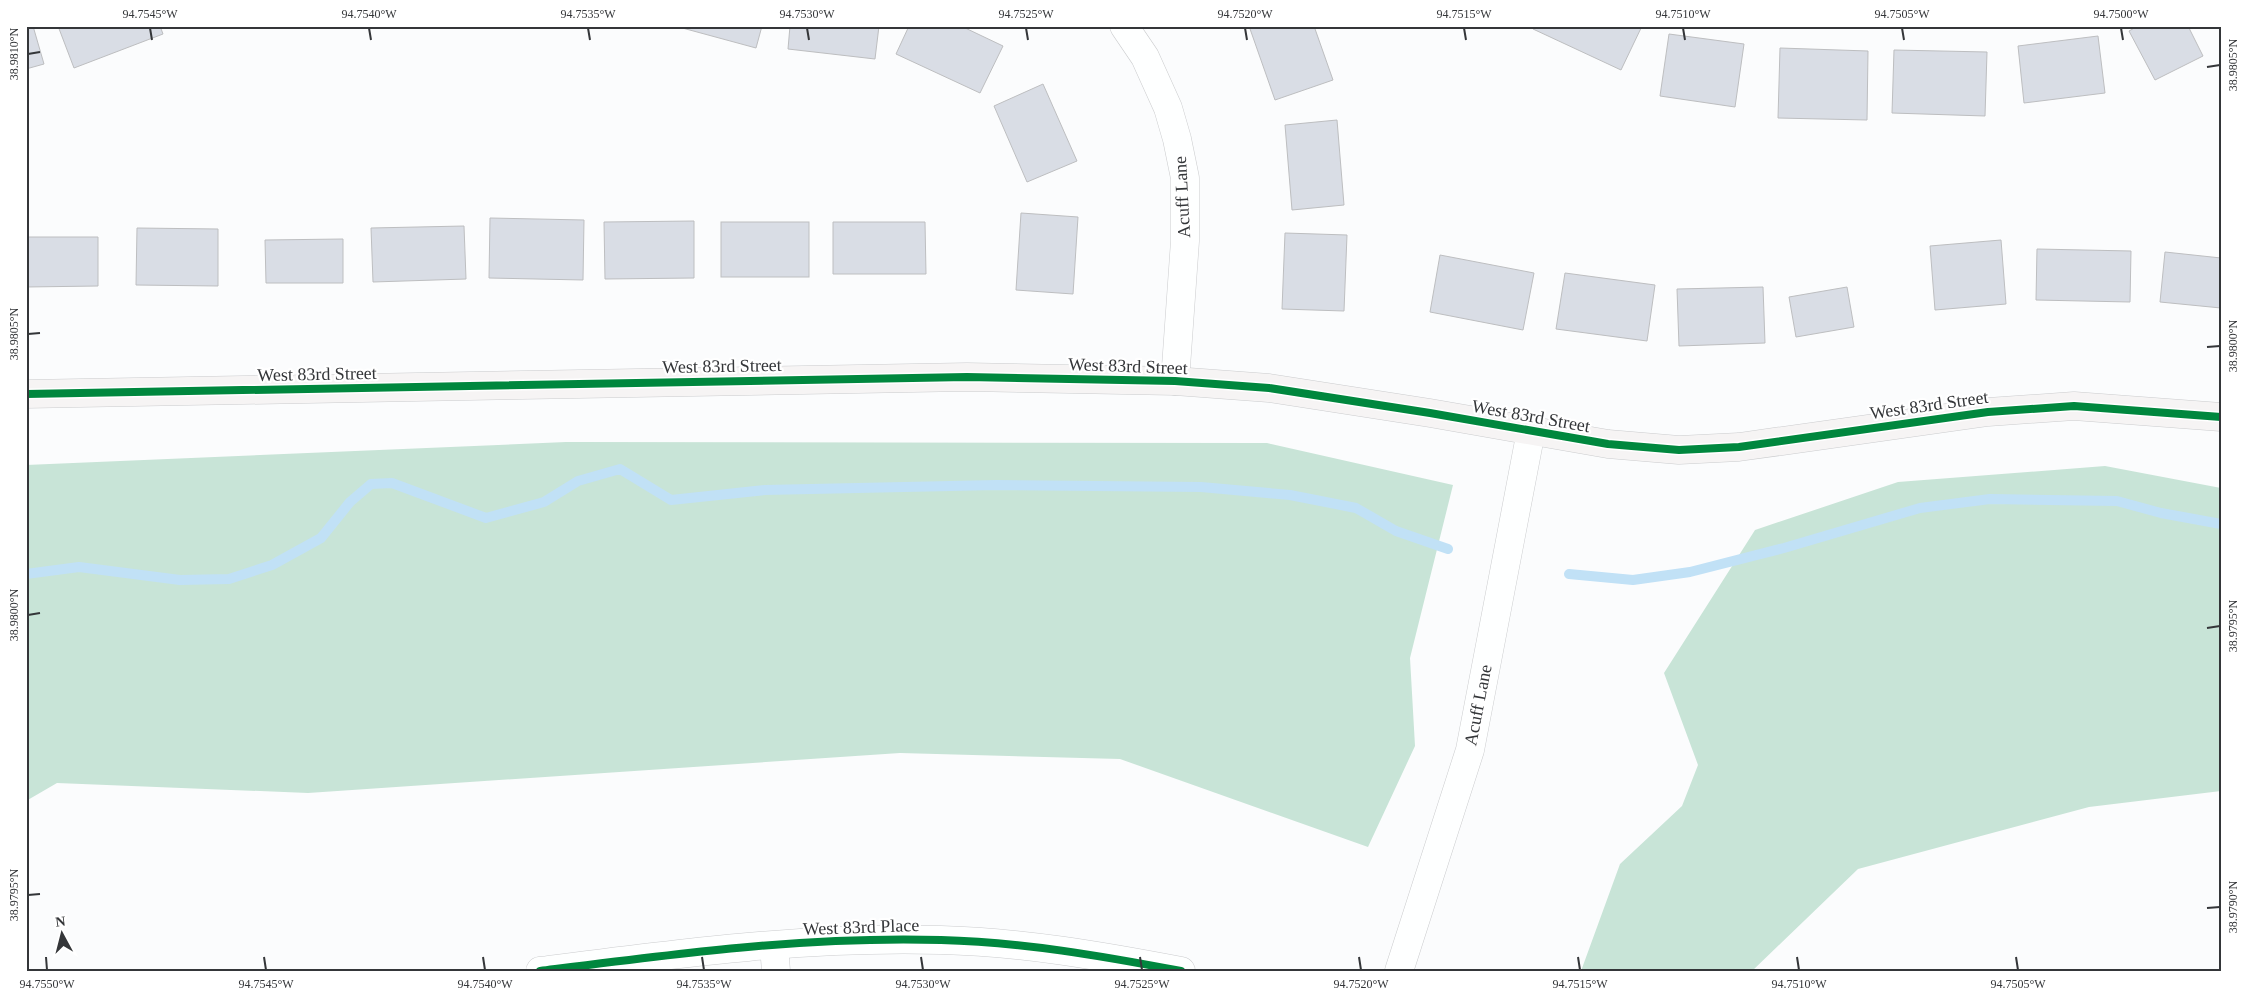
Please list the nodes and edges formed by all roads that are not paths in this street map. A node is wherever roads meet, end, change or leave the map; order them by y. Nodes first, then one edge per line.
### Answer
1 (1124, 26) edge
2 (1175, 381) junction
3 (26, 394) edge
4 (2221, 416) edge
5 (1530, 432) junction
6 (775, 958) edge
7 (540, 971) edge
8 (1181, 971) edge
9 (1399, 971) edge

1 - 2 street, Acuff Lane
2 - 3 street, West 83rd Street
2 - 5 street, West 83rd Street
4 - 5 street, West 83rd Street
5 - 9 street, Acuff Lane
6 - 7 street, West 83rd Place
6 - 8 street, West 83rd Place

